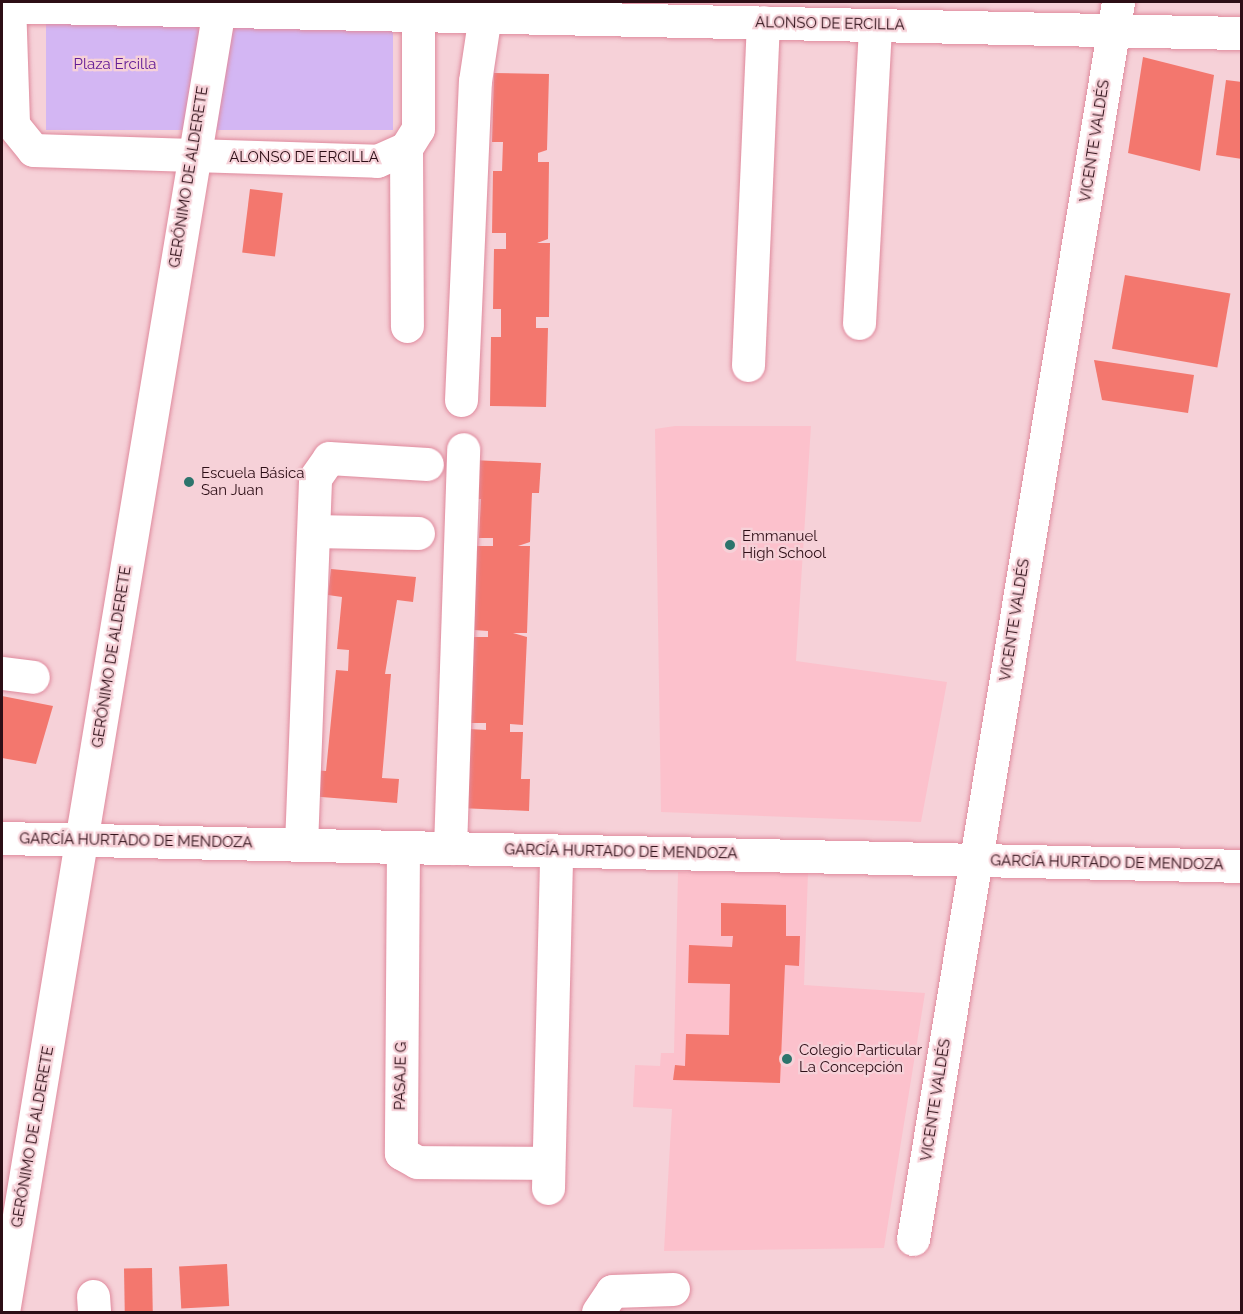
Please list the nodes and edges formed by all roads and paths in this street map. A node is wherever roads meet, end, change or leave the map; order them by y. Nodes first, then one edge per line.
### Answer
1 (7, 4) edge
2 (219, 5) edge
3 (418, 8) edge
4 (804, 12) edge
5 (485, 15) junction
6 (1116, 16) edge
7 (763, 22) junction
8 (875, 25) junction
9 (1242, 33) edge
10 (406, 148) junction
11 (192, 157) junction
12 (859, 323) dead end
13 (407, 326) dead end
14 (748, 365) dead end
15 (461, 400) dead end
16 (463, 449) dead end
17 (427, 464) dead end
18 (314, 531) junction
19 (417, 533) dead end
20 (2, 838) edge
21 (83, 840) junction
22 (301, 845) junction
23 (403, 847) junction
24 (450, 848) junction
25 (556, 851) junction
26 (974, 860) junction
27 (1242, 866) edge
28 (12, 1203) edge
29 (913, 1239) dead end
30 (673, 1289) dead end
31 (3, 1312) edge
32 (598, 1312) edge

1 - 2 street, ALONSO DE ERCILLA
1 - 11 street, ALONSO DE ERCILLA
2 - 3 street, ALONSO DE ERCILLA
2 - 11 street, GERÓNIMO DE ALDERETE
3 - 5 street, ALONSO DE ERCILLA
3 - 10 street
4 - 7 street, ALONSO DE ERCILLA
4 - 8 street, ALONSO DE ERCILLA
5 - 7 street, ALONSO DE ERCILLA
5 - 15 street
6 - 8 street, ALONSO DE ERCILLA
6 - 9 street, ALONSO DE ERCILLA
6 - 26 street, VICENTE VALDÉS
7 - 14 street
8 - 12 street
10 - 11 street, ALONSO DE ERCILLA
10 - 13 street
11 - 21 street, GERÓNIMO DE ALDERETE
16 - 24 street
17 - 18 street
18 - 19 street
18 - 22 street
20 - 21 street, GARCÍA HURTADO DE MENDOZA
21 - 22 street, GARCÍA HURTADO DE MENDOZA
21 - 28 street, GERÓNIMO DE ALDERETE
22 - 23 street, GARCÍA HURTADO DE MENDOZA
23 - 24 street, GARCÍA HURTADO DE MENDOZA
23 - 25 street, PASAJE G
24 - 25 street, GARCÍA HURTADO DE MENDOZA
25 - 26 street, GARCÍA HURTADO DE MENDOZA
26 - 27 street, GARCÍA HURTADO DE MENDOZA
26 - 29 street, VICENTE VALDÉS
28 - 31 street, GERÓNIMO DE ALDERETE
30 - 32 street

